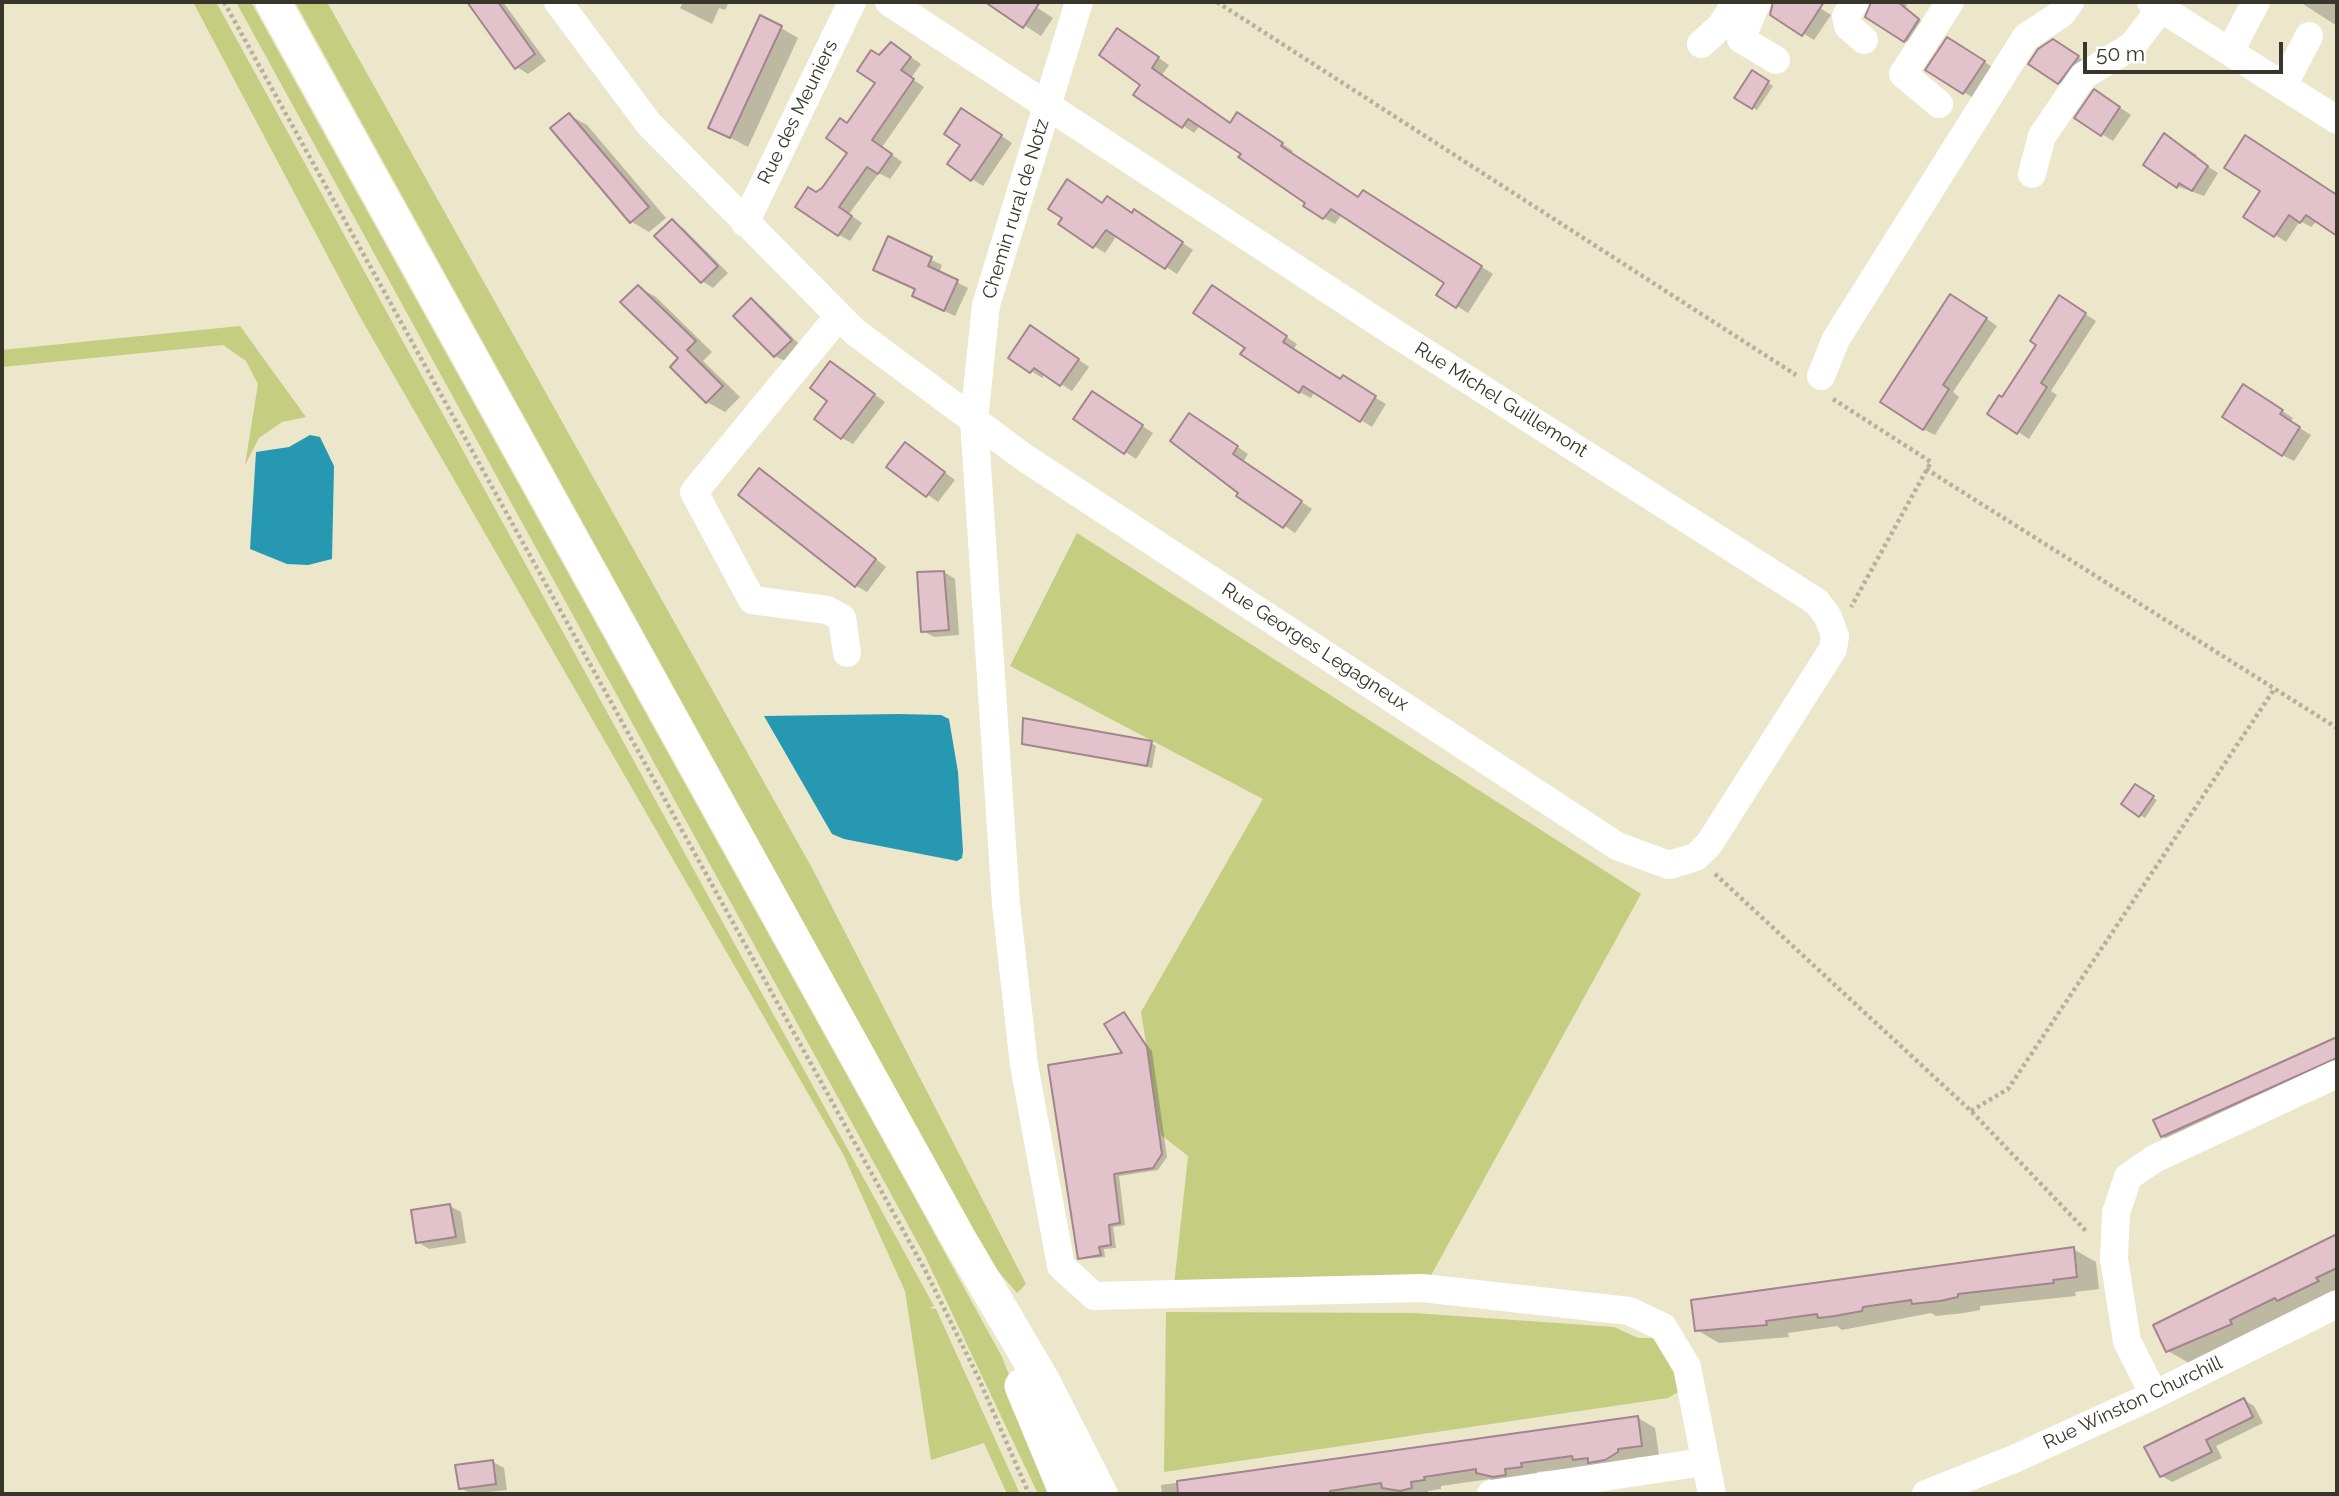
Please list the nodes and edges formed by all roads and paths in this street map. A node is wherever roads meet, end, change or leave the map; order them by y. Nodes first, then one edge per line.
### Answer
1 (224, 2) edge
2 (274, 2) edge
3 (558, 2) edge
4 (852, 2) edge
5 (889, 2) edge
6 (1079, 2) edge
7 (1217, 2) edge
8 (1736, 2) edge
9 (1757, 2) edge
10 (1855, 2) edge
11 (1950, 2) edge
12 (2070, 2) edge
13 (2256, 2) edge
14 (2156, 5) edge
15 (2309, 36) dead end
16 (1864, 40) dead end
17 (1701, 44) dead end
18 (2230, 51) junction
19 (1776, 60) dead end
20 (2283, 86) junction
21 (1939, 104) dead end
22 (1047, 105) junction
23 (2335, 114) edge
24 (2032, 174) dead end
25 (745, 223) junction
26 (838, 317) junction
27 (1816, 383) junction
28 (974, 420) junction
29 (1926, 469) junction
30 (1835, 636) junction
31 (848, 653) dead end
32 (2275, 688) junction
33 (2337, 728) edge
34 (1696, 857) junction
35 (2337, 1074) edge
36 (1972, 1111) junction
37 (960, 1241) junction
38 (2113, 1259) junction
39 (2337, 1304) edge
40 (2154, 1395) junction
41 (1703, 1462) junction
42 (1029, 1494) edge
43 (1067, 1494) edge
44 (1100, 1494) edge
45 (1491, 1494) edge
46 (1712, 1494) edge
47 (1926, 1494) edge

1 - 42 path
2 - 37 main road
3 - 25 street
4 - 25 street, Rue des Meuniers
5 - 22 street
6 - 22 street, Chemin rural de Notz
7 - 27 path
8 - 17 street
9 - 19 street
10 - 16 street
11 - 21 street
12 - 27 street
13 - 18 street
14 - 18 street
14 - 24 street
15 - 20 street
18 - 20 street
20 - 23 street
22 - 28 street, Chemin rural de Notz
22 - 30 street, Rue Michel Guillemont
25 - 26 street
26 - 28 street, Rue Georges Legagneux
26 - 31 street
27 - 29 path
28 - 34 street, Rue Georges Legagneux
28 - 41 street, Chemin rural de Notz
29 - 30 path
29 - 32 path
30 - 34 street
32 - 33 path
32 - 36 path
34 - 36 path
35 - 38 street
36 - 38 path
37 - 43 main road
37 - 44 main road
38 - 40 street
39 - 40 street, Rue Winston Churchill
40 - 47 street, Rue Winston Churchill
41 - 45 street
41 - 46 street

